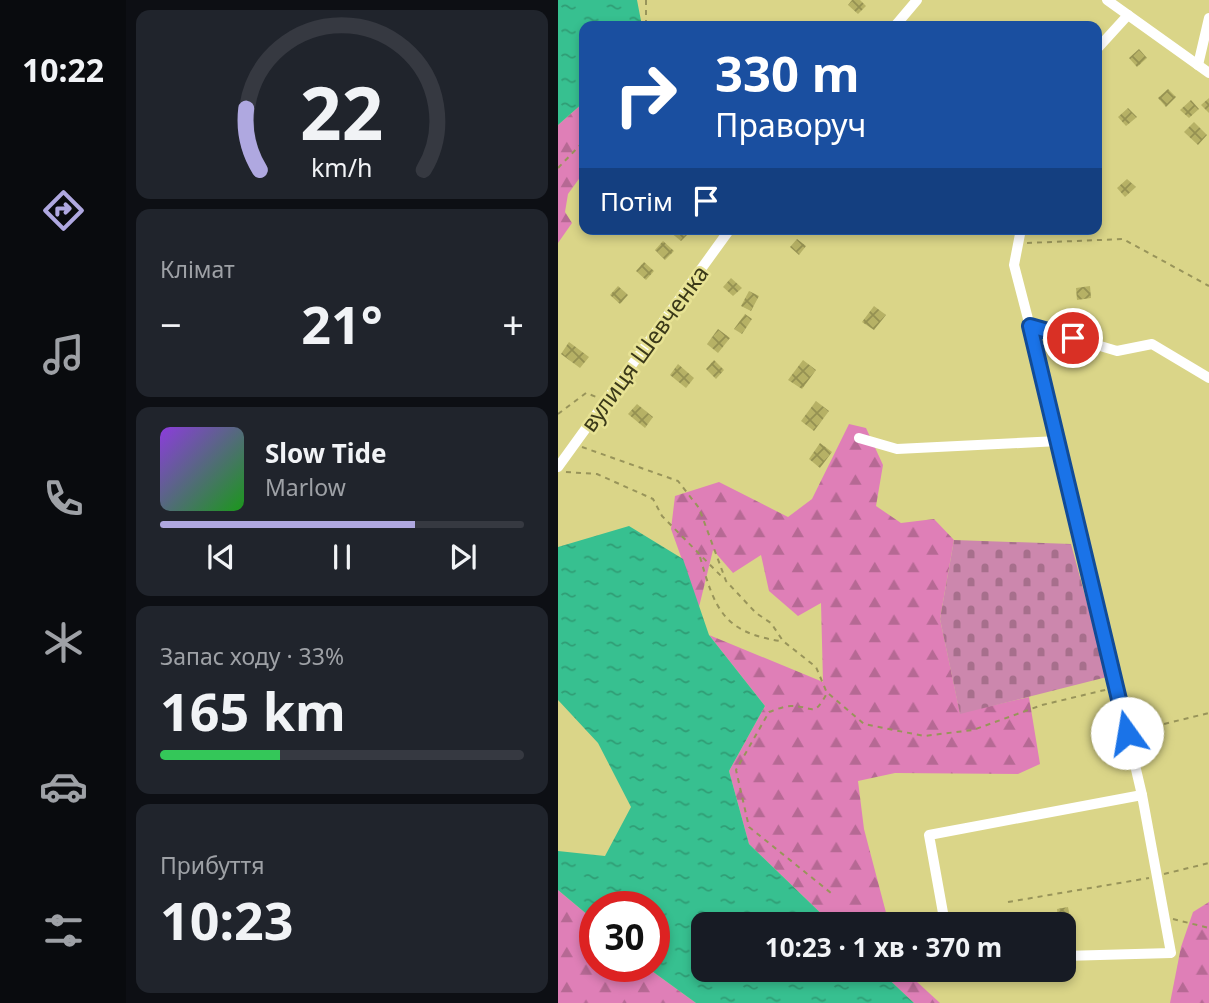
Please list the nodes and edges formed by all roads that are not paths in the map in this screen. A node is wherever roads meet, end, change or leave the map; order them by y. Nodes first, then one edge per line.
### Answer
1 (917, 0) edge
2 (1107, 0) edge
3 (1128, 16) junction
4 (1209, 18) edge
5 (899, 21) edge
6 (1102, 44) edge
7 (1198, 65) junction
8 (1209, 73) edge
9 (726, 235) edge
10 (1020, 235) edge
11 (1030, 326) junction
12 (1209, 378) edge
13 (859, 438) dead end
14 (1059, 441) junction
15 (558, 469) edge
16 (1142, 795) junction
17 (943, 912) edge
18 (1076, 956) edge

1 - 5 street
2 - 3 street
3 - 6 street
3 - 7 street
4 - 7 street
7 - 8 street
9 - 15 street, вулиця Шевченка
10 - 11 street
11 - 12 street
11 - 14 street
13 - 14 street
14 - 16 street
16 - 17 street
16 - 18 street

